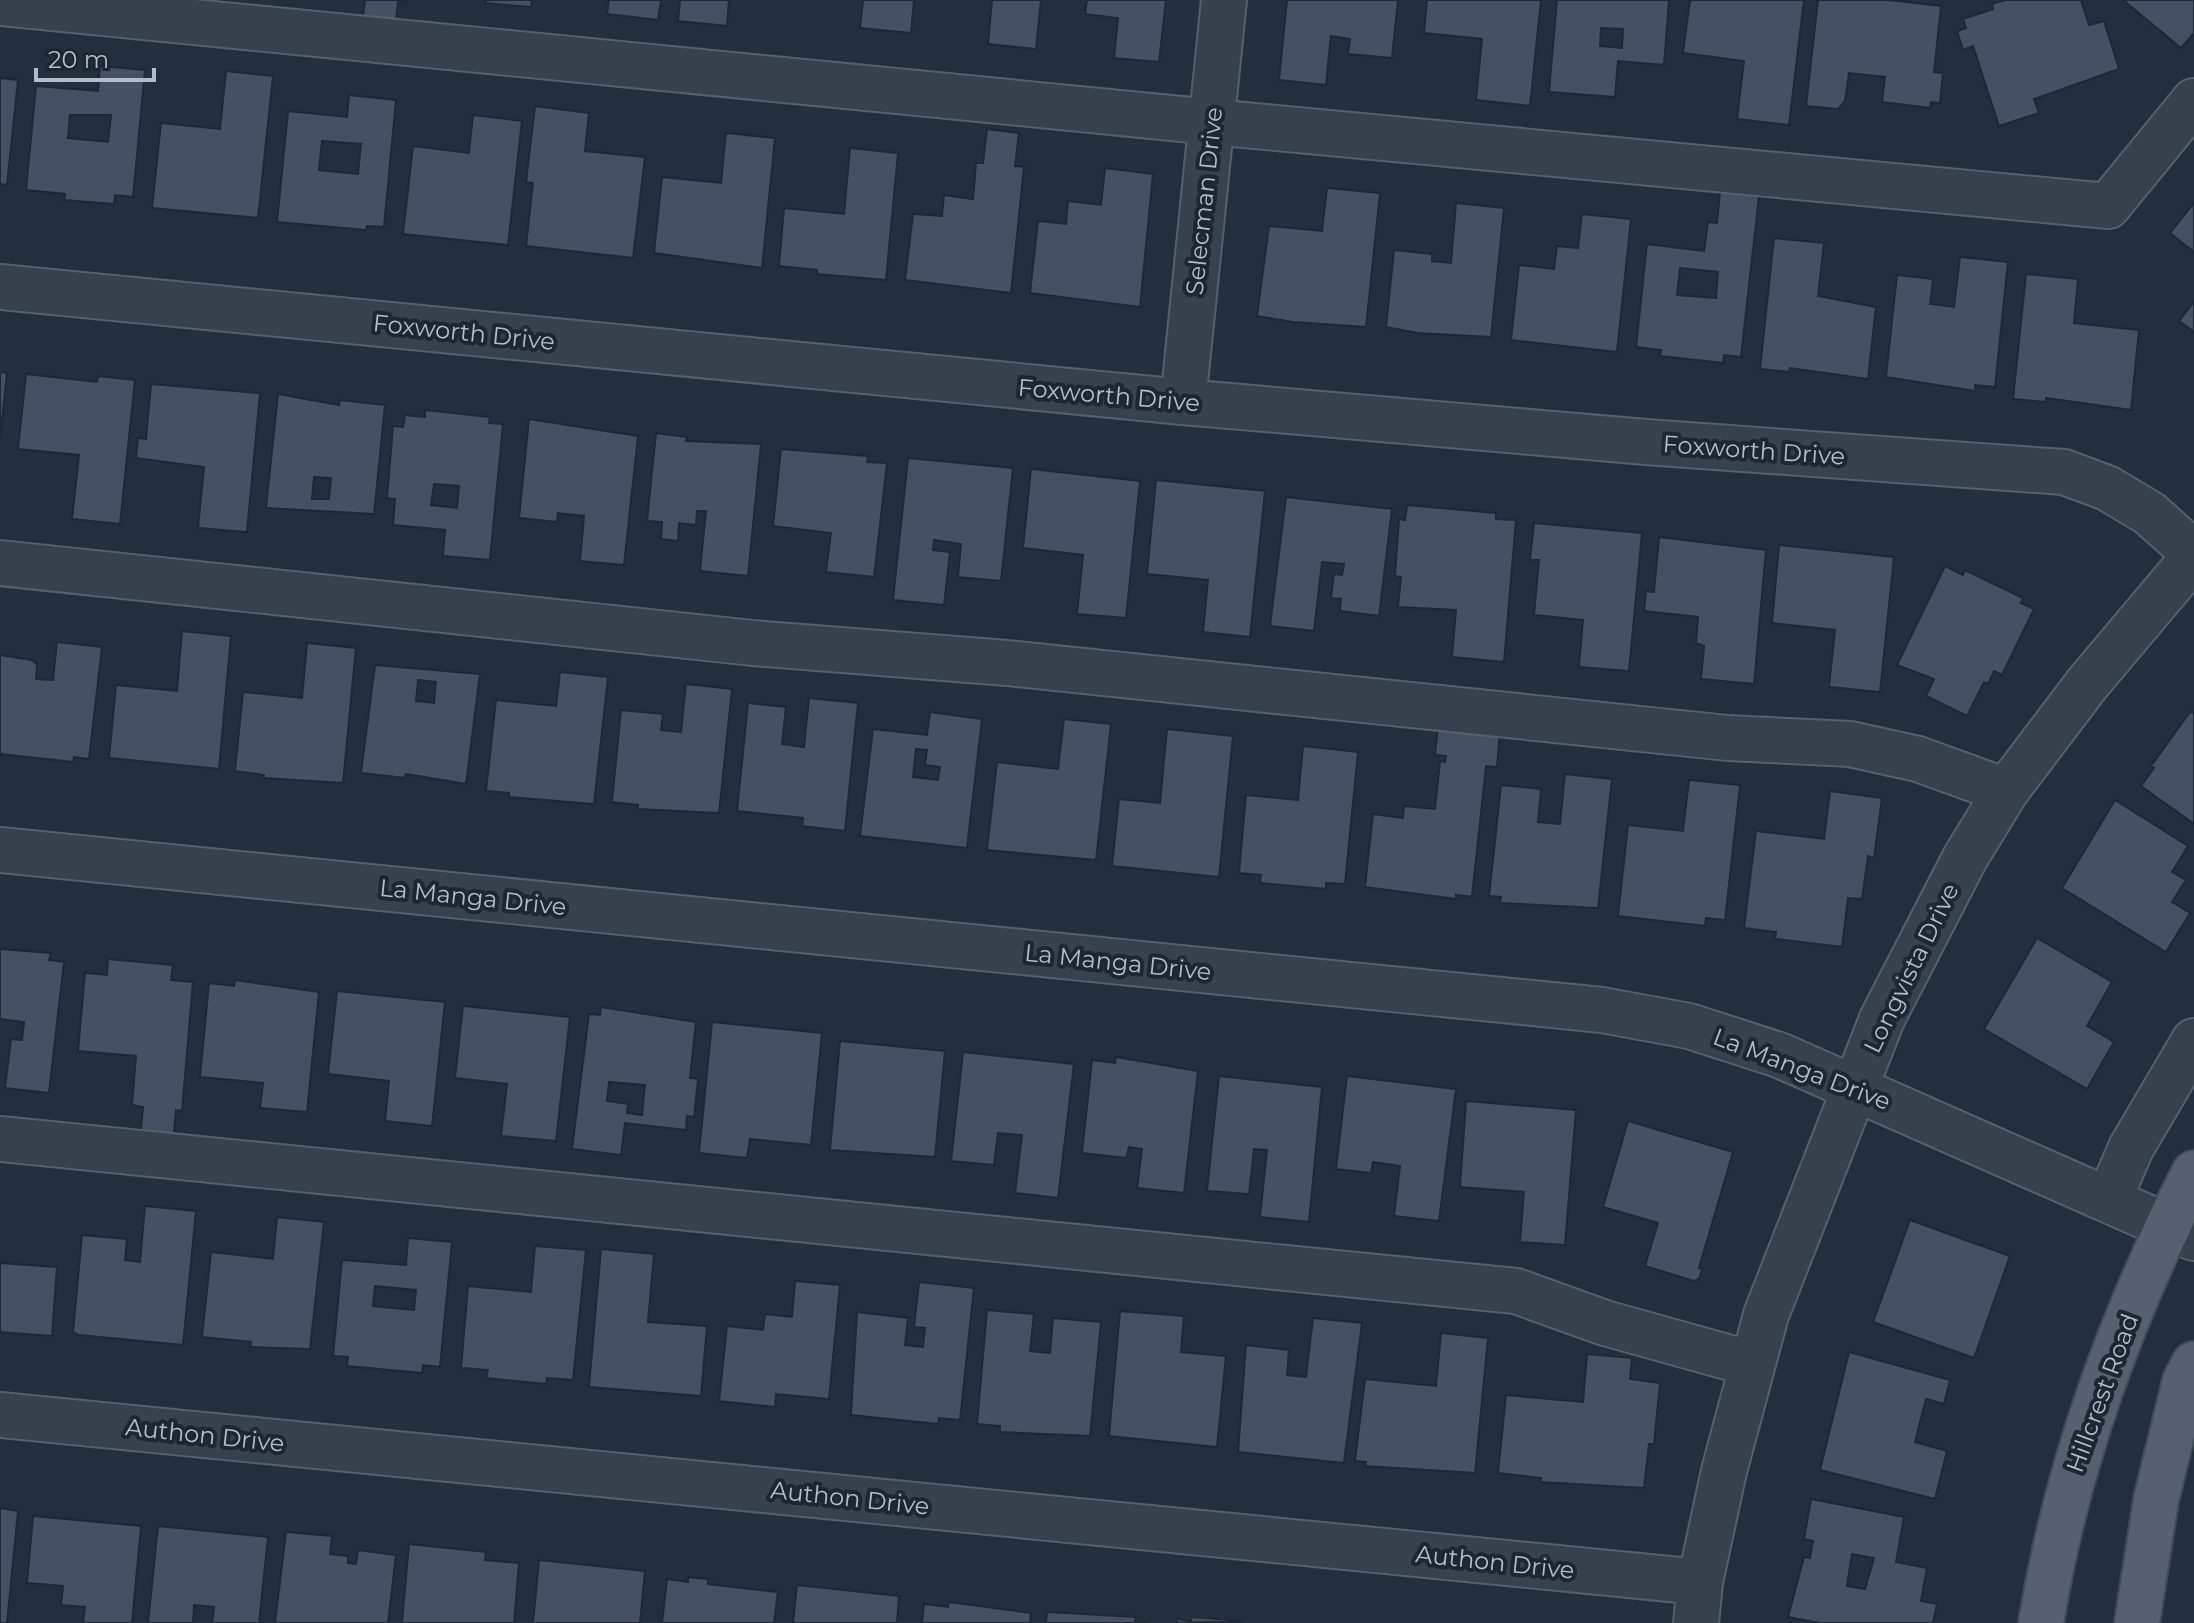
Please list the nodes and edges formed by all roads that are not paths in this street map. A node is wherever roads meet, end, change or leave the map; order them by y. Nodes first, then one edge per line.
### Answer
1 (1224, 0) edge
2 (0, 3) edge
3 (2194, 101) edge
4 (1212, 122) junction
5 (0, 287) edge
6 (1183, 402) junction
7 (2194, 555) edge
8 (0, 563) edge
9 (2006, 791) junction
10 (0, 850) edge
11 (2194, 1041) edge
12 (1856, 1087) junction
13 (0, 1139) edge
14 (2194, 1173) edge
15 (2109, 1199) junction
16 (2181, 1231) edge
17 (1752, 1364) junction
18 (2194, 1364) edge
19 (0, 1415) edge
20 (1698, 1603) edge
21 (2041, 1623) edge
22 (2137, 1623) edge

1 - 4 street, Selecman Drive
2 - 4 street
3 - 4 street
4 - 6 street, Selecman Drive
5 - 6 street, Foxworth Drive
6 - 7 street, Foxworth Drive
7 - 9 street, Longvista Drive
8 - 9 street
9 - 12 street, Longvista Drive
10 - 12 street, La Manga Drive
11 - 15 street
12 - 15 street, La Manga Drive
12 - 17 street, Longvista Drive
13 - 17 street
14 - 16 main road, Hillcrest Road
15 - 16 street, La Manga Drive
16 - 21 main road, Hillcrest Road
17 - 20 street, Longvista Drive
18 - 22 main road
19 - 20 street, Authon Drive

